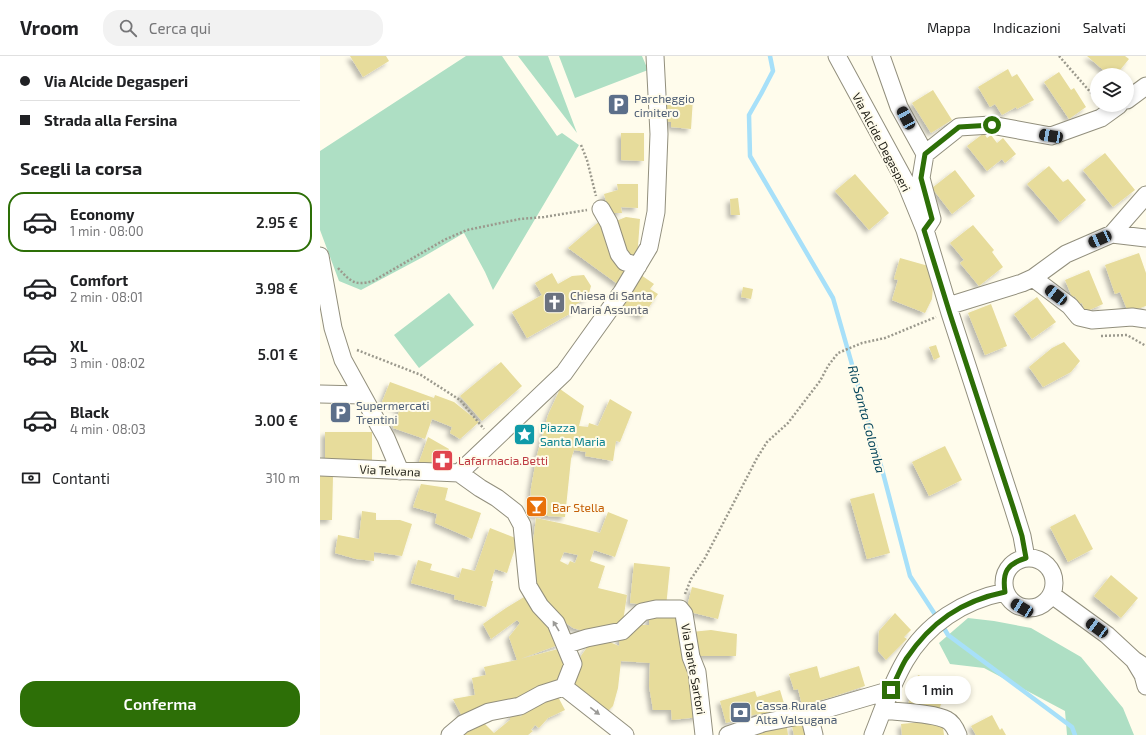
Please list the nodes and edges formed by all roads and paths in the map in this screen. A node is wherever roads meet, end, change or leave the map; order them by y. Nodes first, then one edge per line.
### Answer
1 (655, 56) edge
2 (837, 56) edge
3 (881, 56) edge
4 (1059, 56) edge
5 (1146, 86) edge
6 (1134, 95) edge
7 (1109, 112) edge
8 (1093, 121) junction
9 (581, 145) dead end
10 (925, 154) junction
11 (1146, 195) edge
12 (601, 210) junction
13 (924, 230) junction
14 (1112, 234) junction
15 (1146, 238) edge
16 (320, 256) edge
17 (336, 264) dead end
18 (638, 266) junction
19 (1033, 278) junction
20 (324, 298) edge
21 (948, 306) junction
22 (1146, 319) edge
23 (357, 350) dead end
24 (320, 394) edge
25 (362, 395) junction
26 (489, 445) junction
27 (320, 467) edge
28 (400, 471) junction
29 (459, 473) junction
30 (1026, 558) junction
31 (1005, 592) junction
32 (1052, 595) junction
33 (680, 609) junction
34 (566, 644) junction
35 (1140, 664) edge
36 (1146, 686) edge
37 (564, 687) junction
38 (891, 690) junction
39 (883, 710) junction
40 (809, 714) junction
41 (450, 735) edge
42 (625, 735) edge
43 (704, 735) edge
44 (728, 735) edge
45 (814, 735) edge
46 (873, 735) edge
47 (958, 735) edge

1 - 18 street
2 - 13 street, Via Alcide Degasperi
3 - 10 street
4 - 8 path
5 - 6 street
7 - 8 street
8 - 10 street
9 - 12 path
10 - 13 street, Via Alcide Degasperi
11 - 14 street
12 - 17 path
12 - 18 street
13 - 21 street, Via Alcide Degasperi
14 - 15 street
14 - 19 street
16 - 20 street
18 - 26 street
19 - 21 street
19 - 22 street
20 - 25 street
21 - 30 street, Via Alcide Degasperi
21 - 33 path
23 - 26 path
24 - 25 street
25 - 28 street
26 - 29 street
27 - 28 street, Via Telvana
28 - 29 street, Via Telvana
34 -> 29 street
30 - 31 street
30 - 32 street
31 - 32 street
31 - 38 street
32 - 35 street
33 - 34 street, Via Dante Sartori
33 - 43 street, Via Dante Sartori
34 - 37 street
35 - 36 street
37 - 41 street
37 -> 42 street
38 - 39 street
38 - 40 street
39 - 46 street
39 - 47 street
40 - 44 street
40 - 45 street

